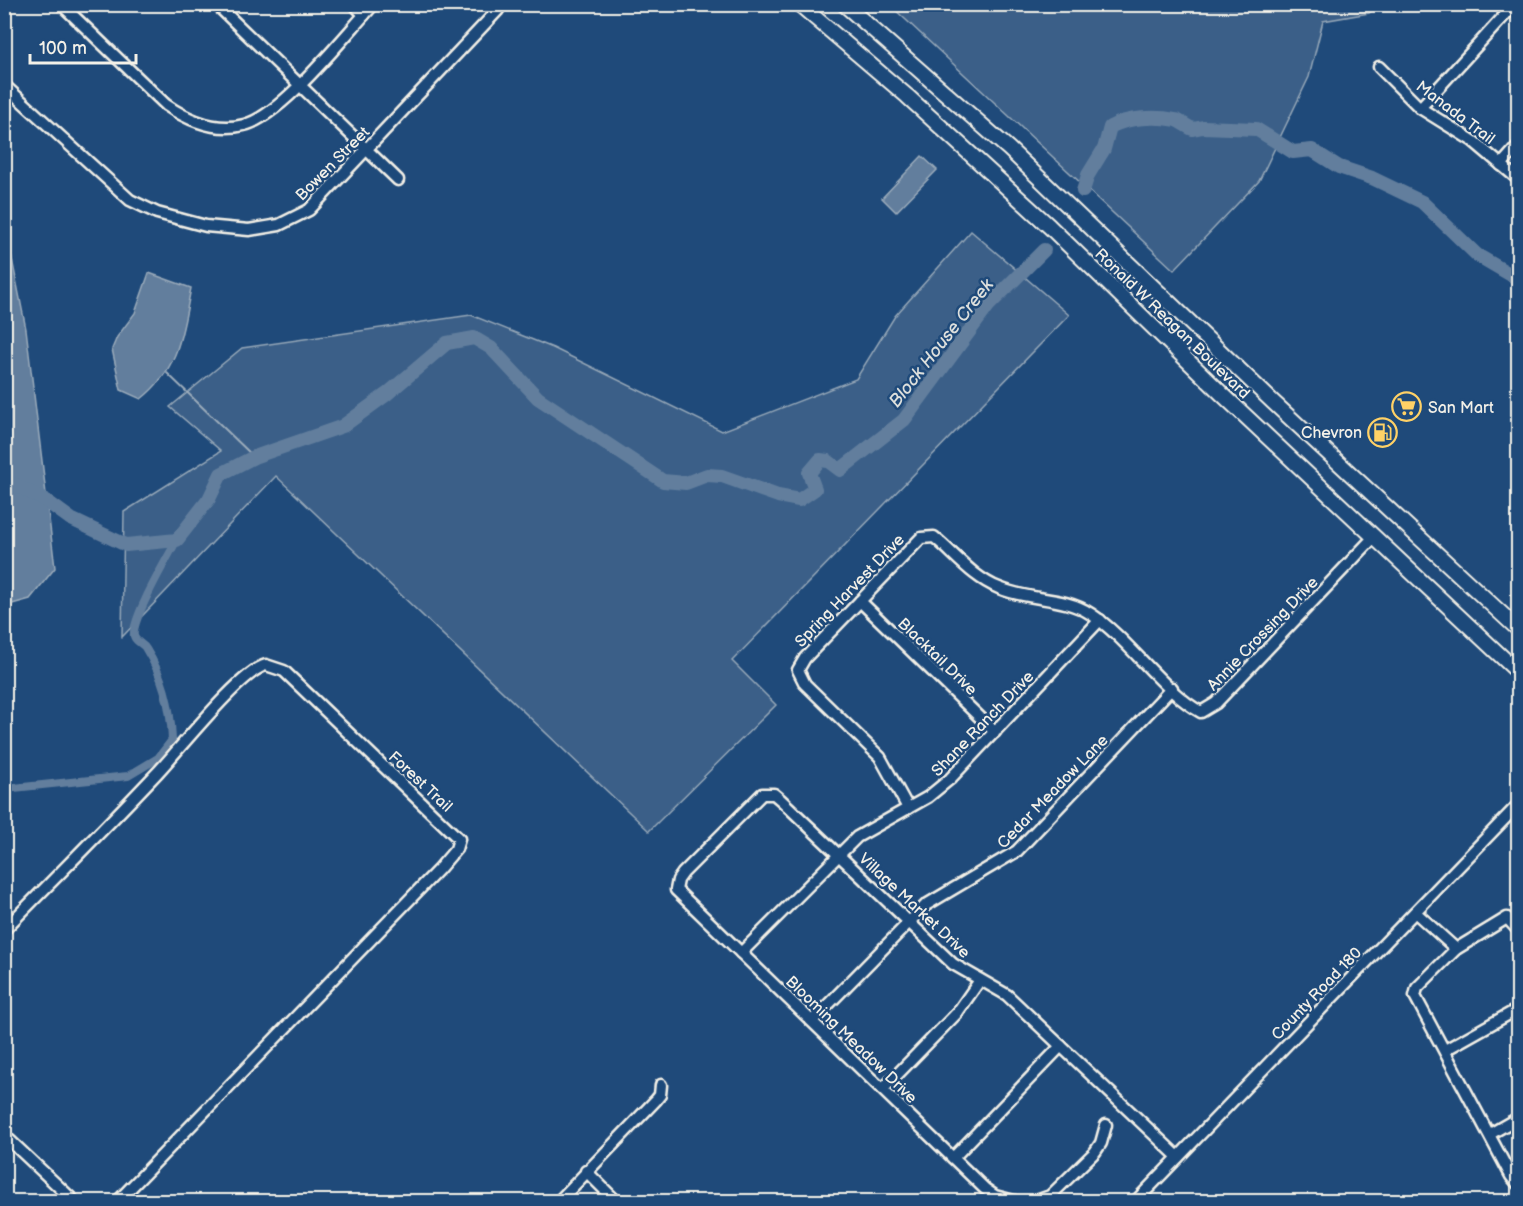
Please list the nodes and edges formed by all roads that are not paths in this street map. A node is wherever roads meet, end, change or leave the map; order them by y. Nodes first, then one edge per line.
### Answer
1 (61, 4) edge
2 (216, 4) edge
3 (354, 4) edge
4 (374, 4) edge
5 (800, 4) edge
6 (844, 4) edge
7 (1515, 4) edge
8 (495, 7) edge
9 (364, 15) junction
10 (1379, 67) dead end
11 (4, 85) edge
12 (298, 85) junction
13 (1420, 108) junction
14 (1518, 146) edge
15 (367, 150) junction
16 (1501, 165) junction
17 (1518, 179) edge
18 (398, 180) dead end
19 (927, 536) joint
20 (1374, 537) junction
21 (860, 601) junction
22 (1100, 620) junction
23 (1518, 628) edge
24 (1518, 672) edge
25 (1172, 688) junction
26 (995, 732) junction
27 (1518, 805) edge
28 (908, 808) junction
29 (839, 854) junction
30 (675, 885) joint
31 (1414, 912) junction
32 (909, 922) junction
33 (4, 930) edge
34 (1518, 930) edge
35 (1456, 949) junction
36 (741, 953) junction
37 (980, 980) junction
38 (1518, 1009) edge
39 (812, 1022) junction
40 (1061, 1046) junction
41 (1445, 1050) junction
42 (661, 1085) dead end
43 (883, 1089) junction
44 (1518, 1118) edge
45 (1106, 1125) dead end
46 (1491, 1134) junction
47 (4, 1135) edge
48 (1178, 1157) junction
49 (952, 1158) junction
50 (586, 1171) junction
51 (1518, 1184) edge
52 (75, 1202) edge
53 (117, 1202) edge
54 (558, 1202) edge
55 (617, 1202) edge
56 (1018, 1202) edge
57 (1033, 1202) edge
58 (1135, 1202) edge

1 - 12 street
2 - 12 street
3 - 9 street
4 - 9 street
5 - 20 main road, Ronald W Reagan Boulevard
6 - 23 main road, Ronald W Reagan Boulevard
7 - 13 street
8 - 15 street, Bowen Street
9 - 12 street
10 - 13 street, Manada Trail
11 - 15 street, Bowen Street
12 - 15 street
13 - 16 street, Manada Trail
14 - 16 street
15 - 18 street
16 - 17 street, Manada Trail
19 - 21 street, Spring Harvest Drive
19 - 22 street, Annie Crossing Drive
20 - 24 main road, Ronald W Reagan Boulevard
20 - 25 street, Annie Crossing Drive
21 - 26 street, Blacktail Drive
21 - 28 street, Spring Harvest Drive
22 - 25 street, Annie Crossing Drive
22 - 26 street, Shane Ranch Drive
25 - 32 street, Cedar Meadow Lane
26 - 28 street, Shane Ranch Drive
27 - 31 street, County Road 180
28 - 29 street, Shane Ranch Drive
29 - 30 street, Village Market Drive
29 - 32 street, Village Market Drive
29 - 36 street, Shane Ranch Drive
30 - 36 street, Blooming Meadow Drive
31 - 35 street
31 - 48 street, County Road 180
32 - 37 street, Village Market Drive
32 - 39 street, Cedar Meadow Lane
33 - 53 street, Forest Trail
34 - 35 street
35 - 41 street
36 - 39 street, Blooming Meadow Drive
37 - 40 street, Village Market Drive
37 - 43 street
38 - 41 street
39 - 43 street, Blooming Meadow Drive
40 - 48 street, Village Market Drive
40 - 49 street
41 - 46 street
42 - 50 street
43 - 49 street, Blooming Meadow Drive
44 - 46 street
45 - 57 street
46 - 51 street
47 - 52 street
48 - 58 street, County Road 180
49 - 56 street, Blooming Meadow Drive
50 - 54 street
50 - 55 street

